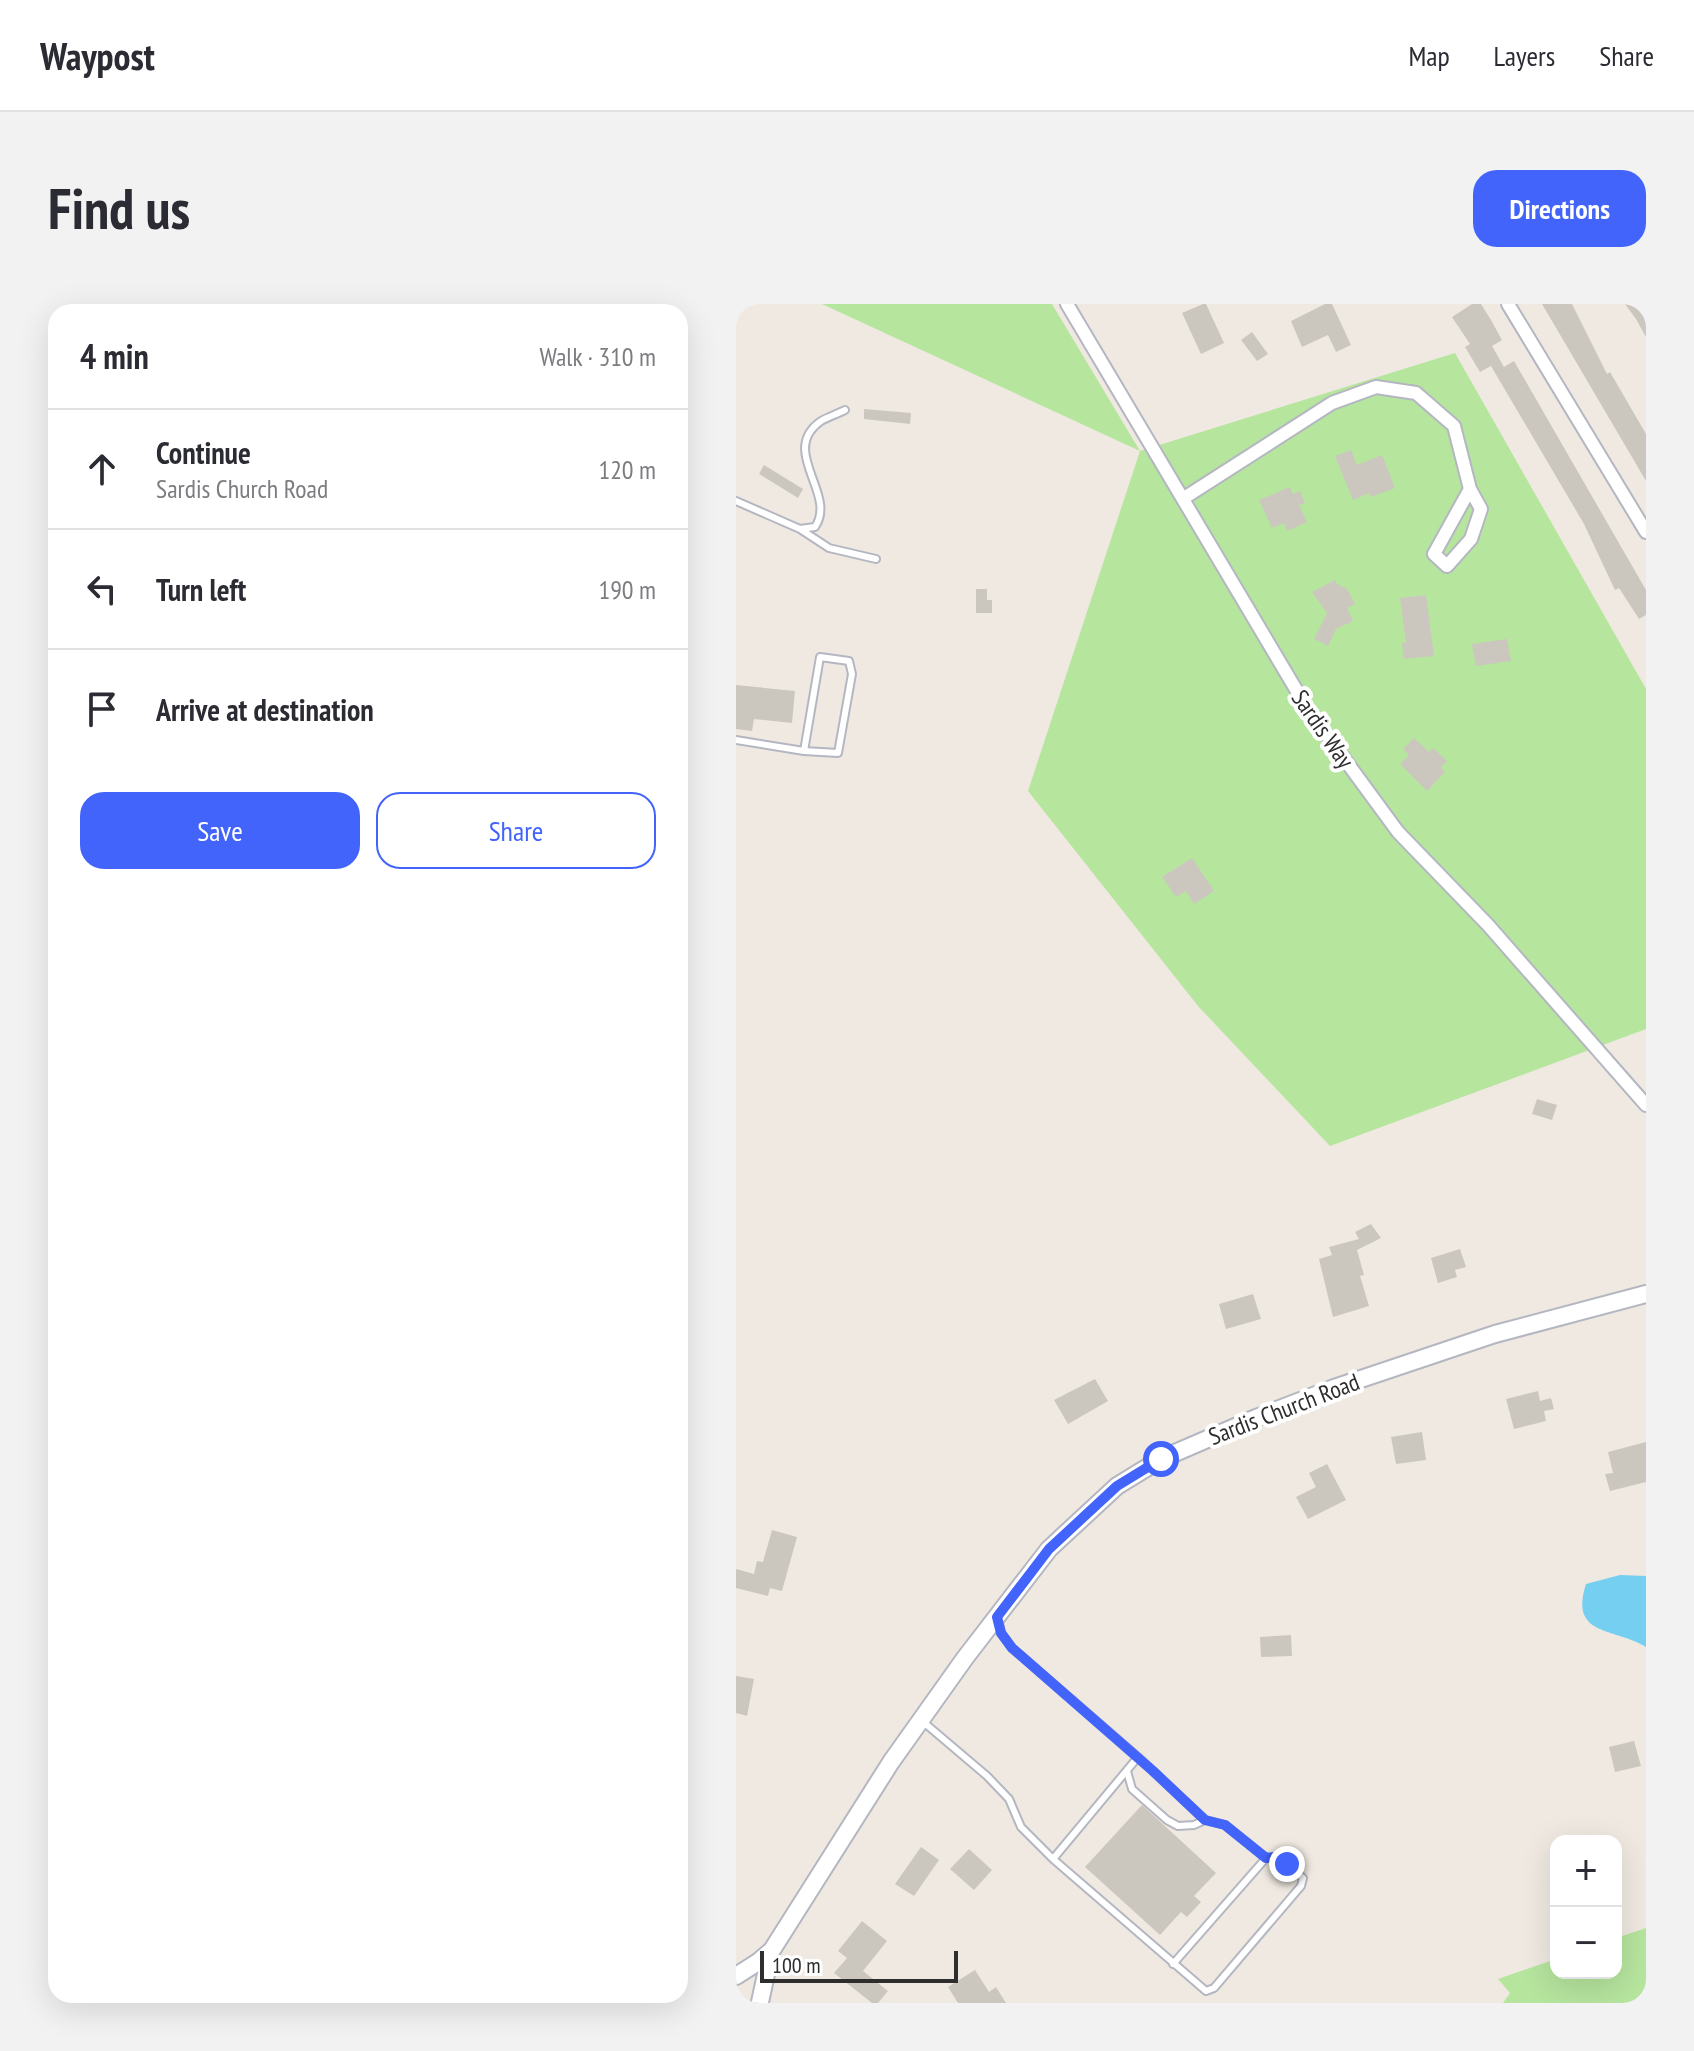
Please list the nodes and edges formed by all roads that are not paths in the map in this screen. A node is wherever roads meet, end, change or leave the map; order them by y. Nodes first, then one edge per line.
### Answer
1 (1067, 304) edge
2 (1508, 304) edge
3 (845, 410) dead end
4 (1470, 489) junction
5 (1184, 498) junction
6 (736, 501) edge
7 (800, 529) junction
8 (1646, 532) edge
9 (876, 559) dead end
10 (736, 740) edge
11 (804, 751) junction
12 (1646, 1105) edge
13 (1646, 1294) edge
14 (997, 1617) junction
15 (921, 1720) junction
16 (1138, 1757) junction
17 (1127, 1771) junction
18 (1205, 1820) junction
19 (1266, 1858) junction
20 (1053, 1859) junction
21 (772, 1950) junction
22 (1173, 1964) junction
23 (736, 1977) edge
24 (760, 2003) edge

1 - 5 street, Sardis Way
2 - 8 street
3 - 7 lane
4 - 4 street
4 - 5 street
5 - 12 street, Sardis Way
6 - 7 lane
7 - 9 lane
10 - 11 lane
11 - 11 lane
13 - 14 street, Sardis Church Road
14 - 15 street, Sardis Church Road
14 - 16 lane
15 - 20 lane
15 - 21 street, Sardis Church Road
16 - 17 lane
16 - 18 lane
17 - 18 lane
17 - 20 lane
18 - 19 lane
19 - 22 lane
19 - 22 lane
20 - 22 lane
21 - 23 street, Sardis Church Road
21 - 24 street, Sardis Church Road
23 - 24 street

